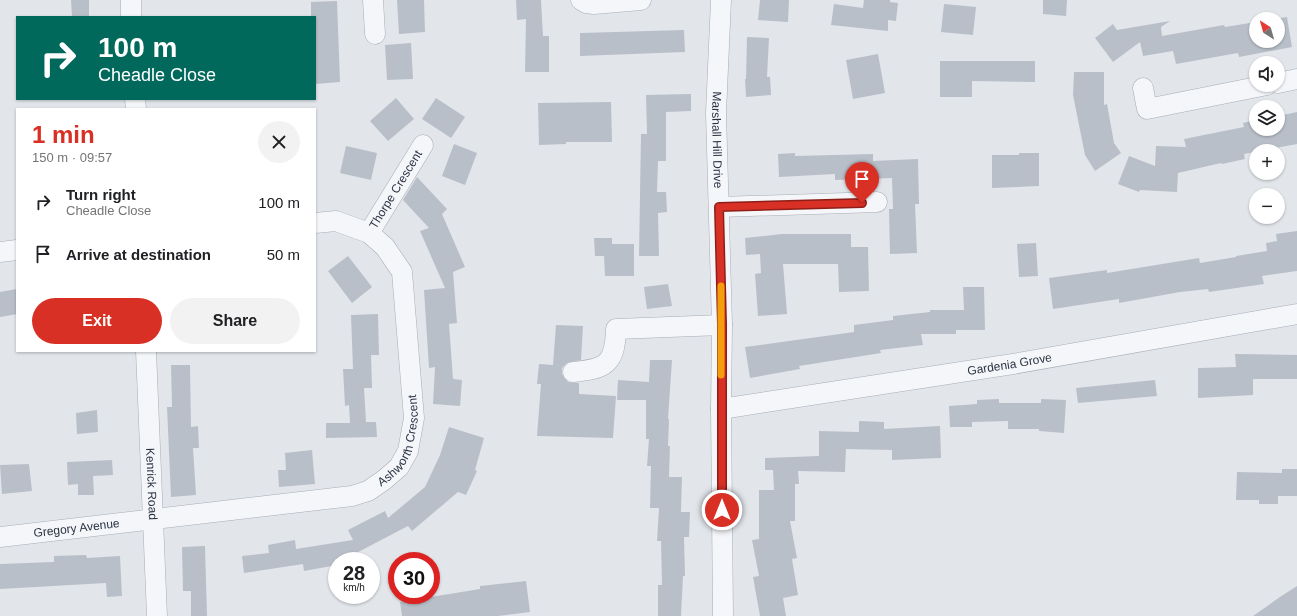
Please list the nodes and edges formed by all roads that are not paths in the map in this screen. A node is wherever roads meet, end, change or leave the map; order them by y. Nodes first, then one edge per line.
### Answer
1 (131, 0) edge
2 (373, 0) edge
3 (581, 0) edge
4 (642, 0) edge
5 (721, 0) edge
6 (132, 16) edge
7 (375, 34) dead end
8 (1297, 79) edge
9 (1285, 82) edge
10 (1143, 88) dead end
11 (1249, 89) edge
12 (423, 145) dead end
13 (876, 202) dead end
14 (719, 207) junction
15 (316, 223) edge
16 (369, 233) junction
17 (16, 250) edge
18 (0, 252) edge
19 (1297, 314) edge
20 (722, 324) junction
21 (146, 352) edge
22 (573, 372) dead end
23 (721, 409) junction
24 (152, 520) junction
25 (0, 537) edge
26 (157, 616) edge
27 (723, 616) edge

1 - 6 street
2 - 7 street
3 - 4 street
5 - 14 street, Marshall Hill Drive
8 - 9 street
10 - 11 street
12 - 16 street, Thorpe Crescent
13 - 14 street
14 - 20 street, Marshall Hill Drive
15 - 16 street, Ashworth Crescent
16 - 24 street, Ashworth Crescent
17 - 18 street
19 - 23 street, Gardenia Grove
20 - 22 street
20 - 23 street, Marshall Hill Drive
21 - 24 street, Kenrick Road
23 - 27 street, Marshall Hill Drive
24 - 25 street, Gregory Avenue
24 - 26 street, Kenrick Road

